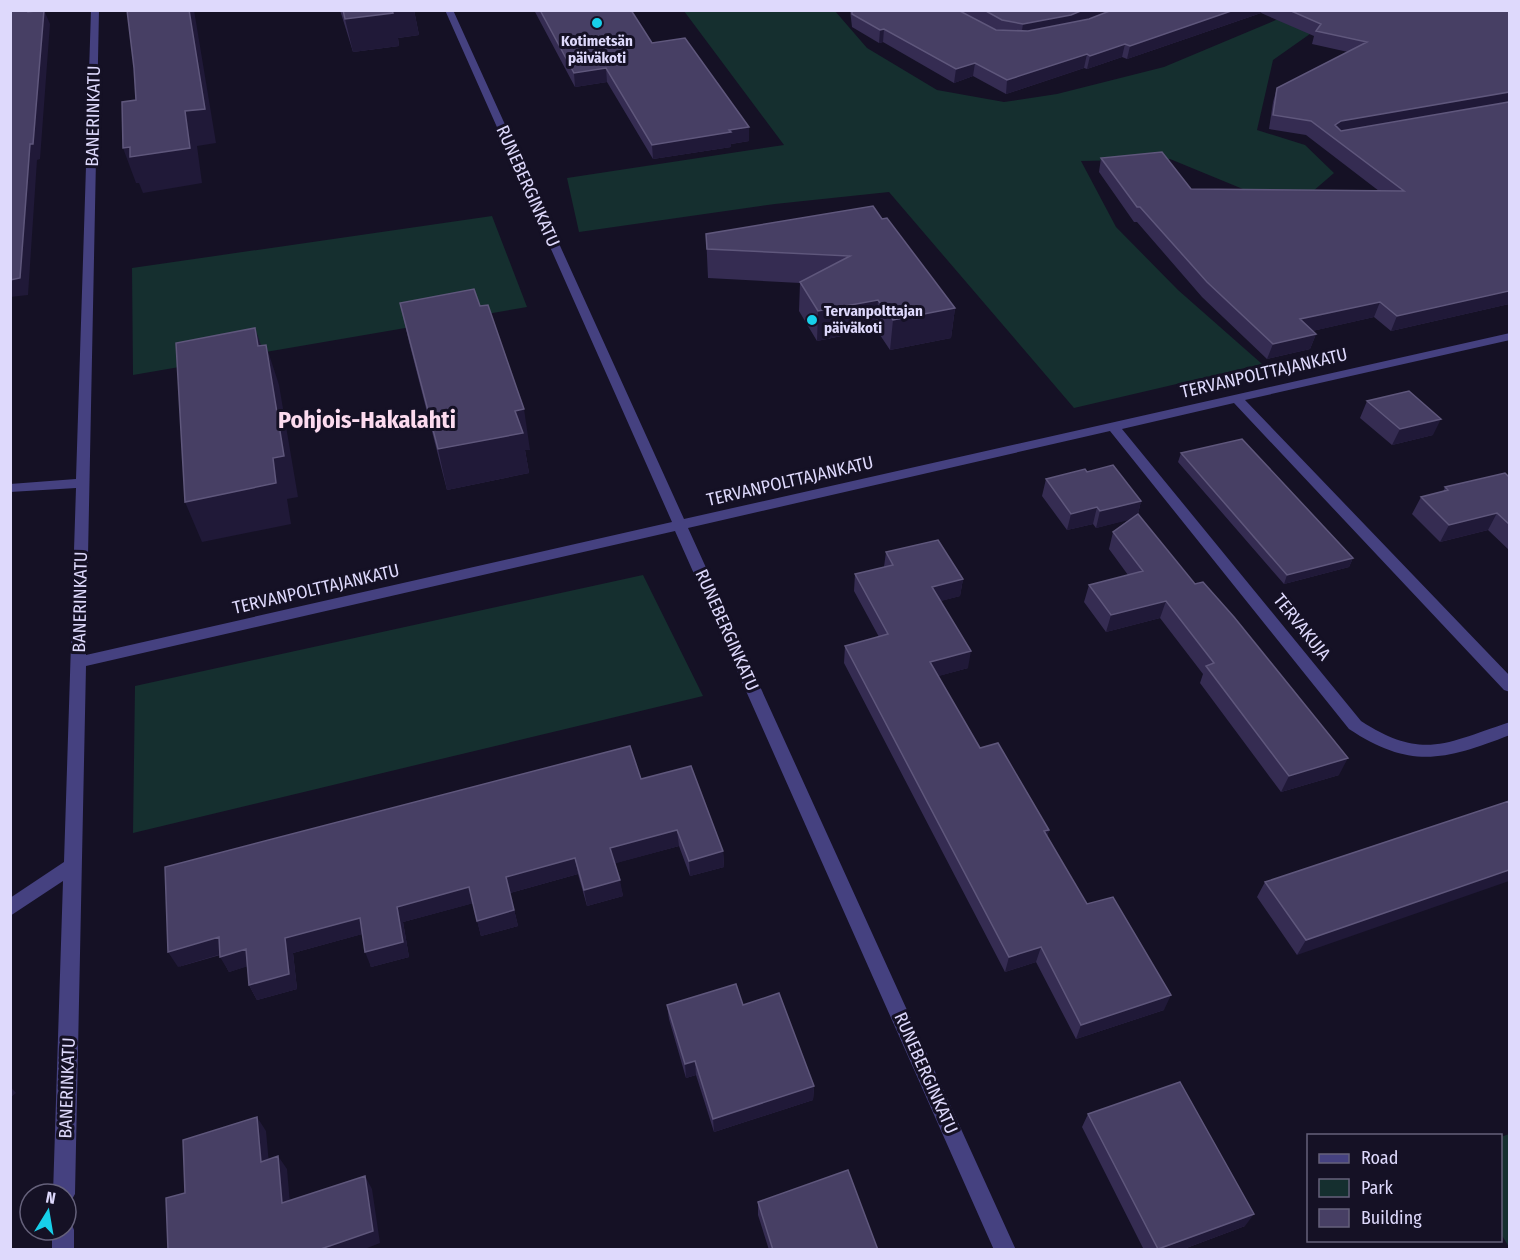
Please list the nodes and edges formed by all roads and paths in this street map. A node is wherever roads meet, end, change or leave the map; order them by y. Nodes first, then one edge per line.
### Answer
1 (95, 10) edge
2 (449, 10) edge
3 (1509, 336) edge
4 (1236, 398) junction
5 (1113, 426) junction
6 (83, 483) junction
7 (10, 488) edge
8 (680, 525) junction
9 (78, 662) junction
10 (1509, 686) edge
11 (1509, 728) edge
12 (73, 865) junction
13 (10, 908) edge
14 (64, 1182) edge
15 (1005, 1250) edge

1 - 6 street, BANERINKATU
2 - 8 street, RUNEBERGINKATU
3 - 4 street, TERVANPOLTTAJANKATU
4 - 5 street, TERVANPOLTTAJANKATU
4 - 10 street
5 - 8 street, TERVANPOLTTAJANKATU
5 - 11 street, TERVAKUJA
6 - 7 street
6 - 9 street, BANERINKATU
8 - 9 street, TERVANPOLTTAJANKATU
8 - 15 street, RUNEBERGINKATU
9 - 12 street, BANERINKATU
12 - 13 street
12 - 14 street, BANERINKATU

